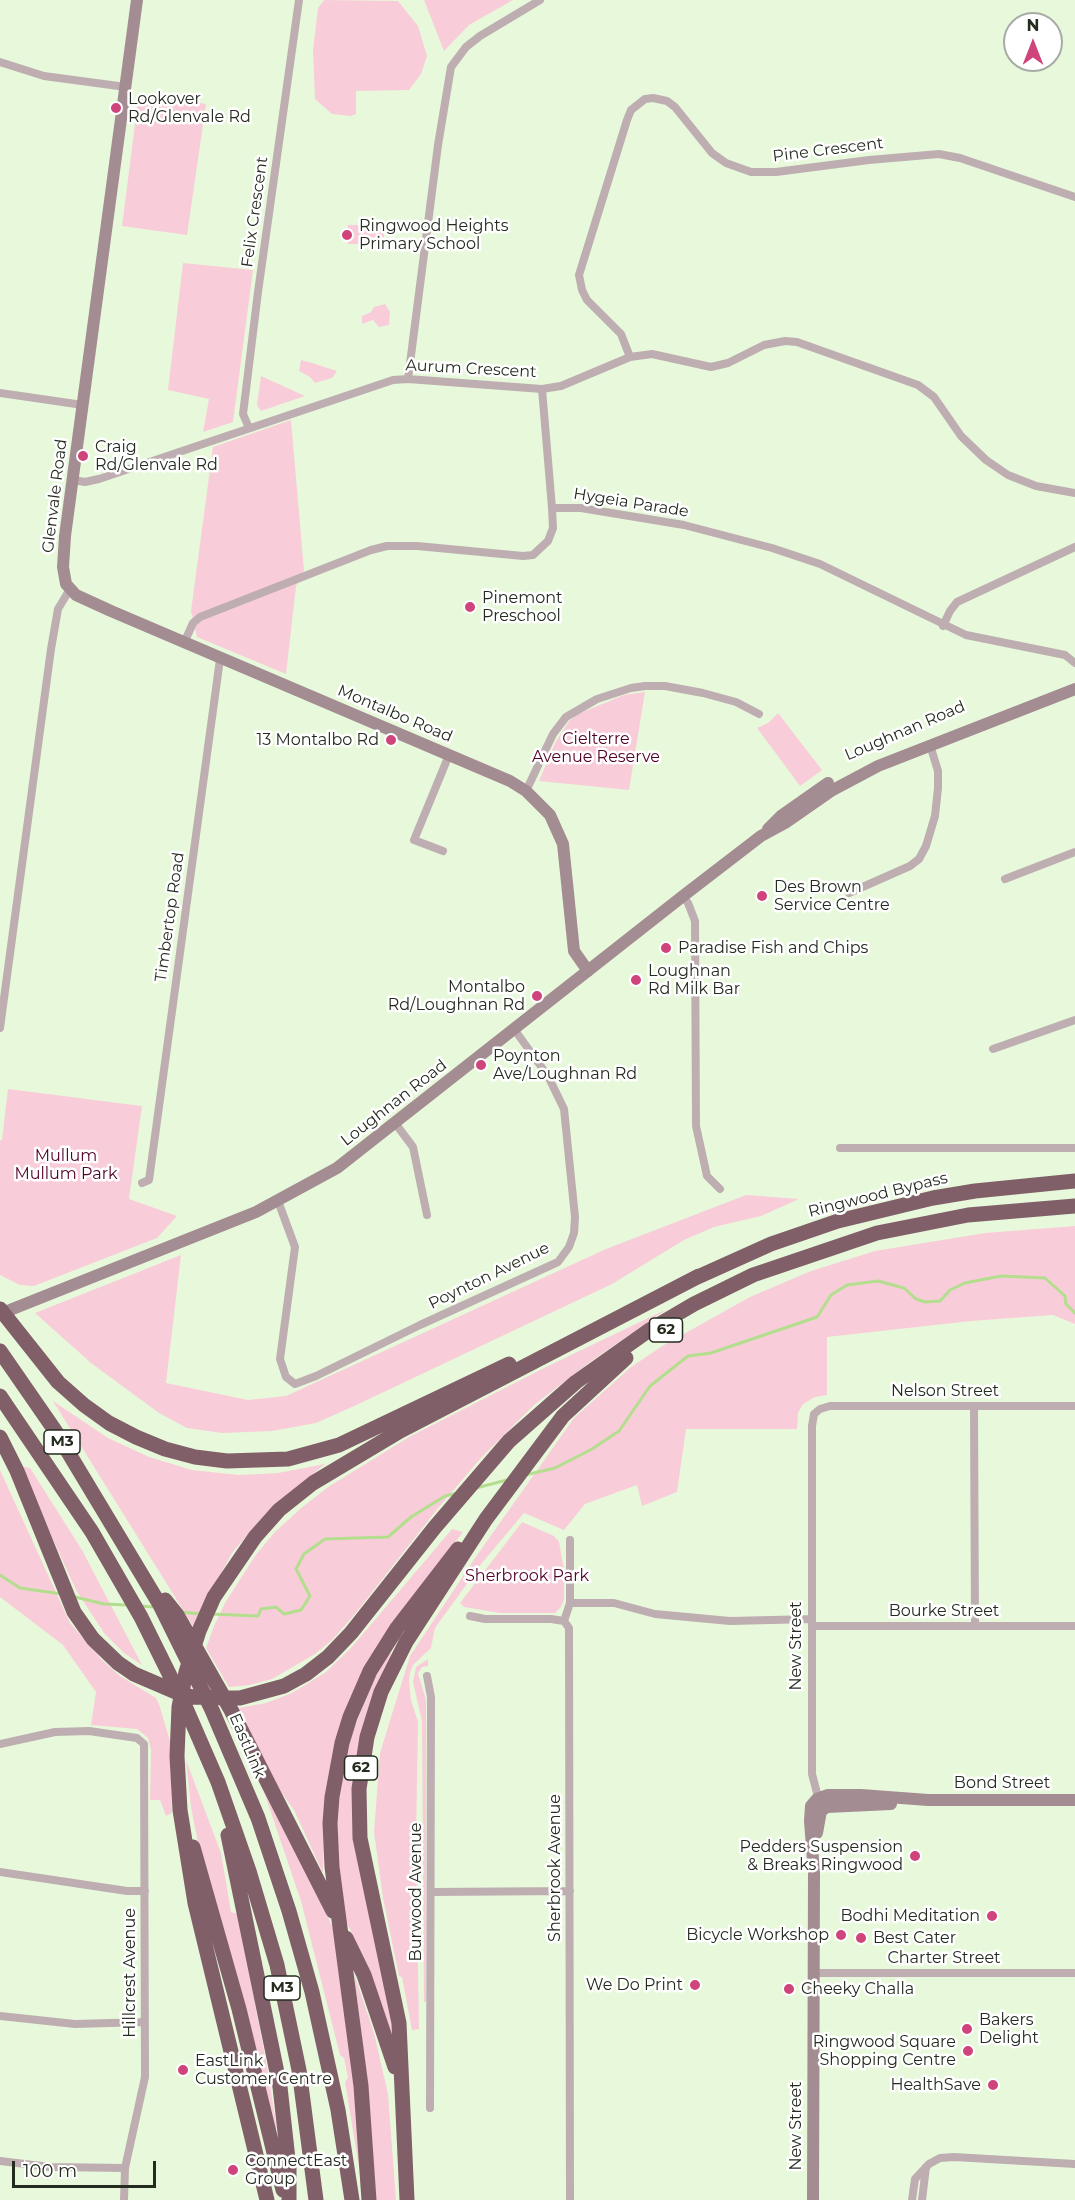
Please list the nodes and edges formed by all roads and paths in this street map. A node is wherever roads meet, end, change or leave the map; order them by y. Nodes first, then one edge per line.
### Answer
1 (137, 0) edge
2 (299, 0) edge
3 (540, 0) edge
4 (0, 62) edge
5 (126, 87) junction
6 (1075, 197) edge
7 (630, 357) junction
8 (408, 379) junction
9 (542, 389) junction
10 (0, 393) edge
11 (83, 405) junction
12 (249, 428) junction
13 (73, 480) junction
14 (1075, 493) edge
15 (552, 508) junction
16 (1075, 547) edge
17 (70, 589) junction
18 (943, 626) junction
19 (184, 643) junction
20 (220, 659) junction
21 (1075, 663) edge
22 (1075, 680) edge
23 (1075, 689) edge
24 (759, 714) dead end
25 (930, 745) junction
26 (449, 755) junction
27 (526, 790) junction
28 (761, 836) junction
29 (443, 851) dead end
30 (1075, 852) edge
31 (1005, 879) dead end
32 (849, 893) dead end
33 (683, 896) junction
34 (588, 971) junction
35 (1075, 1020) edge
36 (0, 1028) edge
37 (514, 1029) junction
38 (993, 1049) dead end
39 (395, 1122) junction
40 (840, 1148) dead end
41 (1075, 1148) edge
42 (1075, 1181) edge
43 (149, 1183) dead end
44 (720, 1189) dead end
45 (278, 1202) junction
46 (1075, 1206) edge
47 (427, 1215) dead end
48 (804, 1257) junction
49 (699, 1276) junction
50 (0, 1309) edge
51 (0, 1314) edge
52 (0, 1351) edge
53 (0, 1396) edge
54 (1075, 1406) edge
55 (974, 1407) junction
56 (816, 1411) joint
57 (0, 1437) edge
58 (486, 1519) junction
59 (570, 1540) dead end
60 (139, 1565) junction
61 (570, 1603) junction
62 (470, 1616) dead end
63 (564, 1621) junction
64 (812, 1623) junction
65 (975, 1626) junction
66 (1075, 1626) edge
67 (427, 1676) dead end
68 (0, 1744) edge
69 (218, 1782) junction
70 (928, 1800) junction
71 (1075, 1800) edge
72 (823, 1805) junction
73 (180, 1810) junction
74 (0, 1872) edge
75 (144, 1891) junction
76 (431, 1892) junction
77 (570, 1892) junction
78 (814, 1973) junction
79 (1075, 1973) edge
80 (0, 2016) edge
81 (145, 2022) junction
82 (401, 2084) junction
83 (430, 2108) dead end
84 (0, 2162) edge
85 (1075, 2164) edge
86 (926, 2167) junction
87 (125, 2168) junction
88 (124, 2200) edge
89 (267, 2200) edge
90 (287, 2200) edge
91 (316, 2200) edge
92 (352, 2200) edge
93 (369, 2200) edge
94 (407, 2200) edge
95 (570, 2200) edge
96 (813, 2200) edge
97 (912, 2200) edge
98 (922, 2200) edge

1 - 5 street, Glenvale Road
2 - 12 street, Felix Crescent
3 - 8 street
4 - 5 street
5 - 11 street, Glenvale Road
6 - 7 street, Pine Crescent
7 - 9 street, Aurum Crescent
7 - 14 street, Aurum Crescent
8 - 9 street, Aurum Crescent
8 - 12 street, Aurum Crescent
9 - 15 street
10 - 11 street
11 - 13 street, Glenvale Road
12 - 13 street, Aurum Crescent
13 - 17 street, Glenvale Road
15 - 18 street, Hygeia Parade
15 - 19 street, Hygeia Parade
16 - 18 street
17 - 19 street, Montalbo Road
17 - 36 street
18 - 21 street, Hygeia Parade
19 - 20 street, Montalbo Road
20 - 26 street, Montalbo Road
20 - 43 street, Timbertop Road
22 - 28 street, Loughnan Road
23 - 25 street, Loughnan Road
24 - 27 street
25 - 28 street, Loughnan Road
25 - 32 street
26 - 27 street, Montalbo Road
26 - 29 street
27 - 34 street, Montalbo Road
28 - 33 street, Loughnan Road
30 - 31 street
33 - 34 street, Loughnan Road
33 - 44 street
34 - 37 street, Loughnan Road
35 - 38 street
37 - 39 street, Loughnan Road
37 - 45 street, Poynton Avenue
39 - 45 street, Loughnan Road
39 - 47 street
40 - 41 street
42 - 49 highway, Ringwood Bypass
45 - 51 street, Loughnan Road
46 - 48 highway
48 - 57 highway
48 - 58 highway, 62
49 - 50 highway
49 - 73 highway, 62
52 - 60 highway, M3
53 - 69 highway, M3
54 - 55 street, Nelson Street
55 - 56 street, Nelson Street
55 - 65 street
56 - 64 street, New Street
58 - 82 highway, 62
58 - 93 highway
59 - 61 street
60 - 82 highway
60 - 92 highway, EastLink / M3
61 - 63 street
61 - 64 street, Bourke Street
62 - 63 street
63 - 77 street, Sherbrook Avenue
64 - 65 street, Bourke Street
64 - 72 street, New Street
65 - 66 street, Bourke Street
67 - 76 street, Burwood Avenue
68 - 75 street, Hillcrest Avenue
69 - 90 highway
69 - 91 highway, M3
70 - 71 street, Bond Street
70 - 72 street, Bond Street
70 - 72 street, Bond Street
72 - 78 street, New Street
73 - 89 highway
73 - 90 highway, 62
74 - 75 street
75 - 81 street, Hillcrest Avenue
76 - 77 street
76 - 83 street, Burwood Avenue
77 - 95 street, Sherbrook Avenue
78 - 79 street, Charter Street
78 - 96 street, New Street
80 - 81 street
81 - 87 street, Hillcrest Avenue
82 - 94 highway, 62
84 - 87 street
85 - 86 street
86 - 97 street
86 - 98 street
87 - 88 street, Hillcrest Avenue

